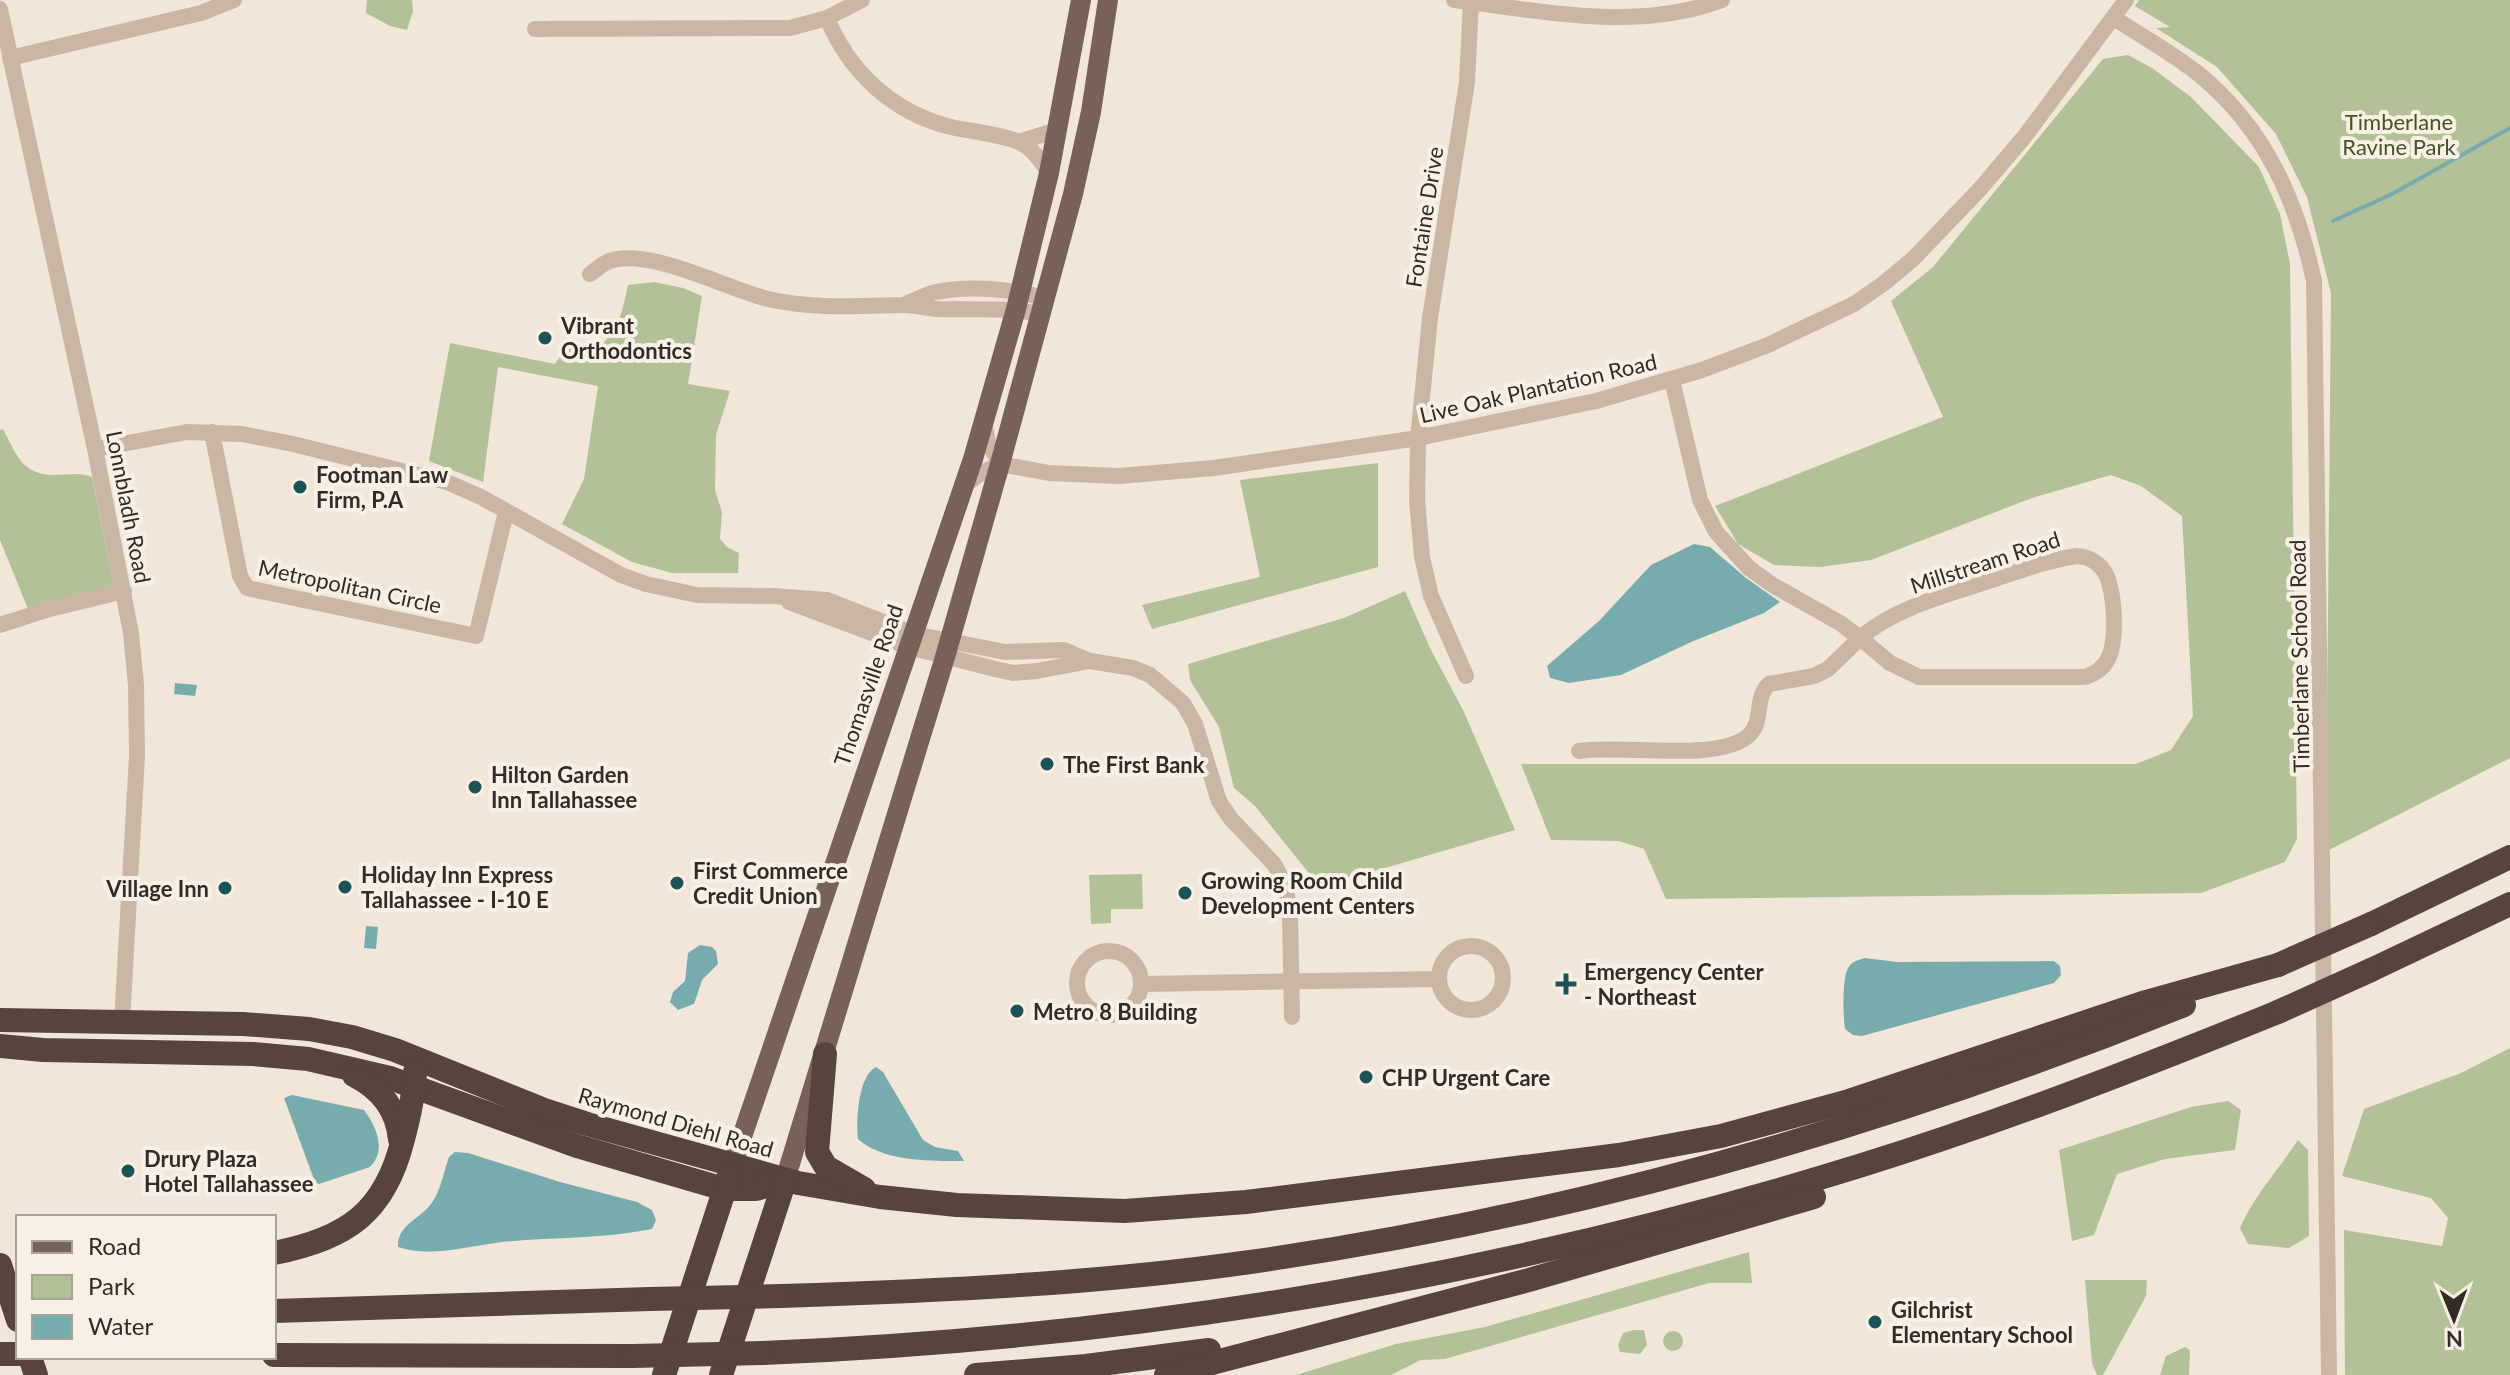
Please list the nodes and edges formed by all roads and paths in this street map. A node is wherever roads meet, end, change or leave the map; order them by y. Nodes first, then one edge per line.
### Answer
1 (234, 0) edge
2 (862, 0) edge
3 (1081, 0) edge
4 (1108, 0) edge
5 (1454, 0) edge
6 (1722, 0) edge
7 (2126, 0) edge
8 (1471, 2) junction
9 (1574, 7) edge
10 (0, 9) edge
11 (827, 18) junction
12 (2114, 18) junction
13 (535, 29) dead end
14 (10, 58) junction
15 (1057, 130) junction
16 (1086, 135) junction
17 (1019, 142) junction
18 (1049, 173) junction
19 (590, 274) dead end
20 (1018, 300) junction
21 (1042, 306) junction
22 (1672, 380) junction
23 (984, 420) junction
24 (212, 432) junction
25 (1418, 438) junction
26 (95, 449) junction
27 (1000, 464) junction
28 (964, 486) junction
29 (506, 512) junction
30 (124, 591) junction
31 (0, 625) edge
32 (1860, 638) junction
33 (912, 640) junction
34 (948, 649) junction
35 (1466, 676) dead end
36 (1579, 751) dead end
37 (2510, 857) edge
38 (2510, 904) edge
39 (2278, 965) junction
40 (1439, 979) junction
41 (1292, 982) junction
42 (1141, 984) junction
43 (1292, 1017) dead end
44 (0, 1020) edge
45 (122, 1022) junction
46 (0, 1046) edge
47 (2195, 1046) junction
48 (43, 1050) junction
49 (825, 1054) junction
50 (0, 1055) edge
51 (415, 1057) junction
52 (327, 1062) junction
53 (414, 1086) junction
54 (399, 1155) junction
55 (732, 1166) junction
56 (785, 1180) junction
57 (724, 1189) junction
58 (880, 1197) junction
59 (276, 1253) edge
60 (0, 1265) edge
61 (276, 1311) edge
62 (16, 1314) edge
63 (1376, 1319) junction
64 (276, 1355) edge
65 (664, 1375) edge
66 (721, 1375) edge
67 (976, 1375) edge
68 (1166, 1375) edge
69 (2329, 1375) edge

1 - 14 street
2 - 11 street
3 - 15 main road, Thomasville Road
4 - 16 main road
5 - 8 street
6 - 9 street
7 - 12 street, Live Oak Plantation Road
8 - 9 street
8 - 25 street, Fontaine Drive
10 - 14 street, Lonnbladh Road
11 - 13 street
11 - 17 street
12 - 22 street, Live Oak Plantation Road
12 - 69 street, Timberlane School Road
14 - 26 street, Lonnbladh Road
15 - 16 main road
15 - 17 street
15 - 18 main road, Thomasville Road
16 - 21 main road
17 - 18 street
18 - 20 main road, Thomasville Road
19 - 20 street
20 - 21 street
20 - 23 main road, Thomasville Road
21 - 27 main road
22 - 25 street, Live Oak Plantation Road
22 - 32 street, Millstream Road
23 - 27 street
23 - 28 main road, Thomasville Road
24 - 26 street
24 - 29 street
24 - 29 street, Metropolitan Circle
25 - 27 street, Live Oak Plantation Road
25 - 35 street, Fontaine Drive
26 - 30 street, Lonnbladh Road
27 - 28 street
27 - 34 main road
28 - 33 main road, Thomasville Road
29 - 33 street
30 - 31 street
30 - 45 street, Lonnbladh Road
32 - 32 street, Millstream Road
32 - 36 street, Millstream Road
33 - 34 street
33 - 55 main road, Thomasville Road
34 - 41 street
34 - 49 main road
37 - 39 highway, bridge
38 - 47 highway, bridge
39 - 58 highway
39 - 61 highway, bridge
40 - 40 street
40 - 41 street
41 - 42 street
41 - 43 street
42 - 42 street
44 - 45 highway, Raymond Diehl Road
45 - 51 highway, Raymond Diehl Road
46 - 48 highway, Raymond Diehl Road
47 - 63 highway
47 - 64 highway, bridge
48 - 50 highway
48 - 52 highway, Raymond Diehl Road
49 - 56 main road
49 - 58 highway
51 - 53 highway
51 - 55 highway, Raymond Diehl Road
52 - 53 highway, Raymond Diehl Road
52 - 54 highway
53 - 54 highway
53 - 57 highway, Raymond Diehl Road
54 - 59 highway
55 - 56 highway, Raymond Diehl Road
55 - 57 highway, Thomasville Road
56 - 57 highway, Raymond Diehl Road
56 - 58 highway
56 - 66 highway
57 - 65 highway, Thomasville Road
60 - 62 highway, bridge
63 - 67 highway
63 - 68 highway

